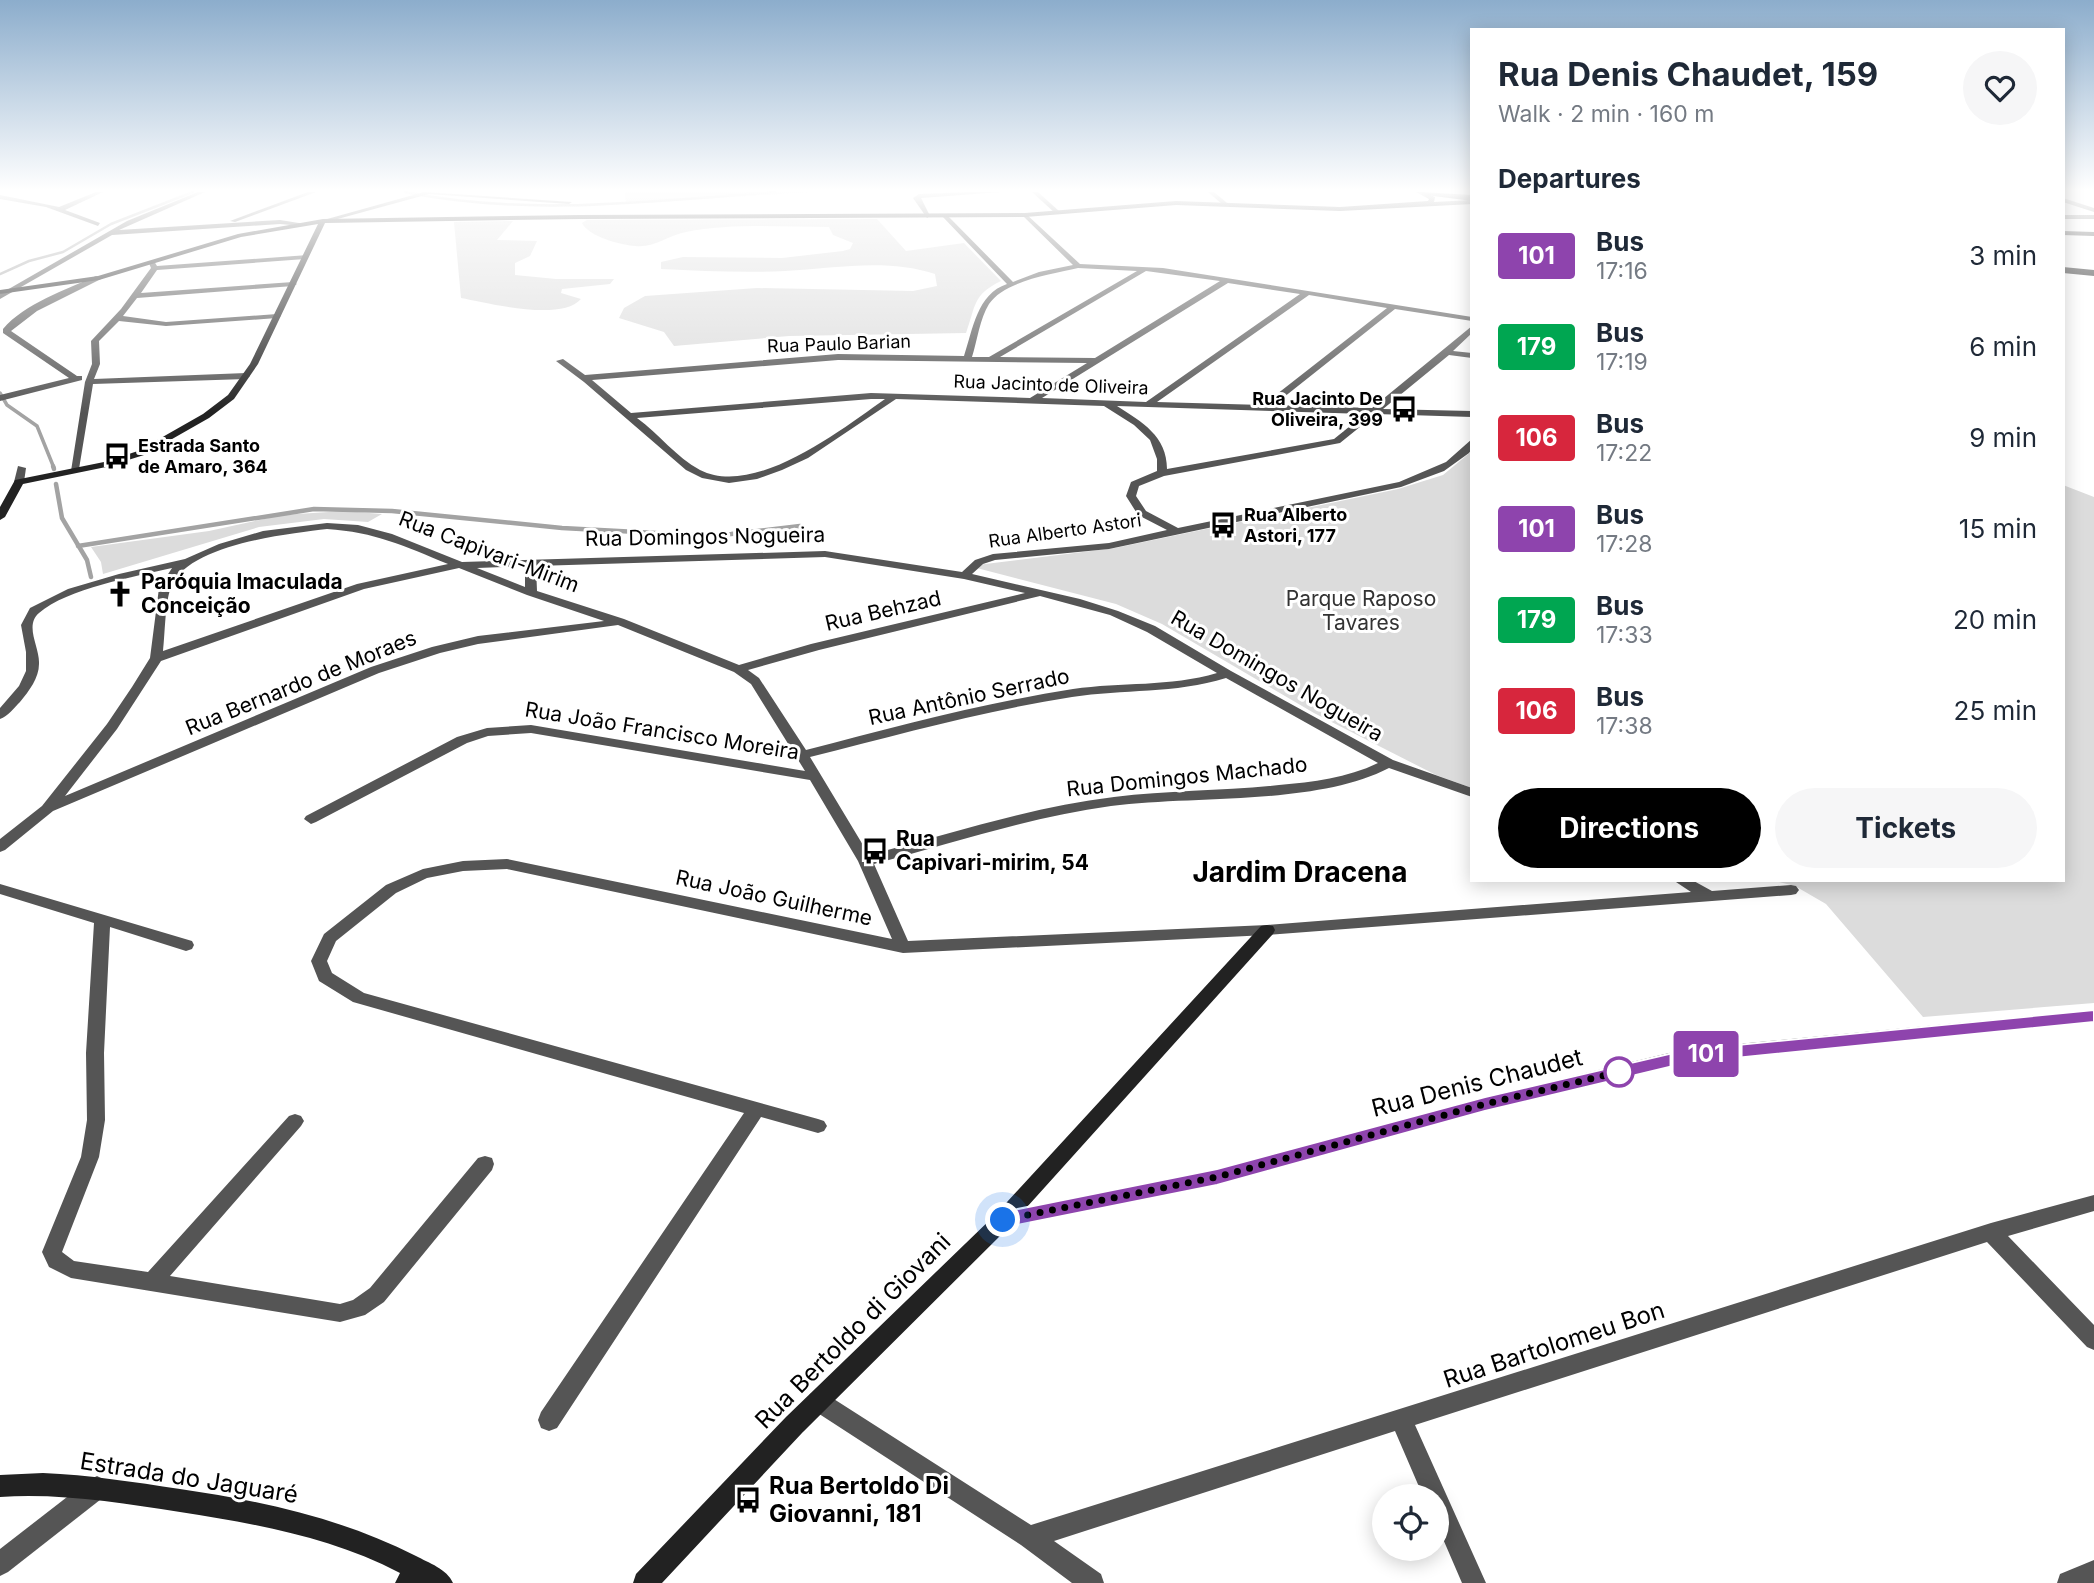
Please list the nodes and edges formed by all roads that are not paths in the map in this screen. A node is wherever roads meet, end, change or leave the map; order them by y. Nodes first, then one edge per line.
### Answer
1 (50, 266) edge
2 (153, 266) joint
3 (301, 266) edge
4 (993, 266) edge
5 (1078, 266) joint
6 (1147, 268) junction
7 (2065, 270) edge
8 (2094, 273) edge
9 (99, 278) junction
10 (1227, 280) junction
11 (293, 284) junction
12 (1010, 284) junction
13 (5, 292) edge
14 (1307, 293) junction
15 (135, 296) junction
16 (0, 297) edge
17 (1393, 307) junction
18 (277, 316) junction
19 (117, 318) junction
20 (1470, 319) edge
21 (1470, 330) edge
22 (1447, 352) junction
23 (1470, 356) edge
24 (968, 357) junction
25 (992, 358) junction
26 (560, 360) dead end
27 (1095, 361) junction
28 (246, 376) junction
29 (75, 378) junction
30 (90, 379) junction
31 (585, 379) junction
32 (895, 396) junction
33 (0, 398) edge
34 (1032, 401) junction
35 (1106, 402) junction
36 (1148, 404) junction
37 (1266, 407) junction
38 (1374, 410) junction
39 (1470, 414) edge
40 (630, 416) junction
41 (1470, 444) edge
42 (21, 468) dead end
43 (74, 469) junction
44 (1162, 473) junction
45 (19, 482) junction
46 (1, 512) edge
47 (1176, 531) junction
48 (189, 561) junction
49 (530, 562) junction
50 (457, 565) junction
51 (964, 576) junction
52 (531, 593) junction
53 (1038, 593) junction
54 (620, 622) junction
55 (156, 658) junction
56 (738, 669) junction
57 (1227, 674) junction
58 (0, 715) edge
59 (803, 755) junction
60 (1388, 763) junction
61 (816, 777) junction
62 (1470, 792) edge
63 (47, 809) junction
64 (311, 819) dead end
65 (0, 847) edge
66 (866, 861) junction
67 (1684, 882) edge
68 (0, 889) edge
69 (1791, 890) dead end
70 (1707, 895) junction
71 (102, 920) junction
72 (1268, 930) junction
73 (186, 945) dead end
74 (903, 947) junction
75 (2094, 1016) edge
76 (755, 1110) junction
77 (295, 1121) dead end
78 (818, 1126) dead end
79 (485, 1164) dead end
80 (2094, 1203) edge
81 (1003, 1220) junction
82 (1991, 1232) junction
83 (151, 1283) junction
84 (2094, 1340) edge
85 (818, 1401) junction
86 (550, 1420) dead end
87 (1402, 1421) junction
88 (1430, 1484) edge
89 (0, 1486) edge
90 (97, 1488) junction
91 (1449, 1527) edge
92 (1029, 1537) junction
93 (0, 1564) edge
94 (2094, 1572) edge
95 (413, 1576) edge
96 (441, 1583) edge
97 (645, 1583) edge
98 (1092, 1583) edge
99 (1474, 1583) edge
100 (2069, 1583) edge

1 - 13 street
2 - 9 street
2 - 15 street
3 - 11 street
4 - 12 street
5 - 6 street
5 - 12 street
6 - 10 street
6 - 25 street
7 - 8 highway
9 - 13 street
9 - 29 street
10 - 14 street
10 - 27 street
11 - 15 street
11 - 18 street
12 - 24 street
13 - 16 street
14 - 17 street
14 - 36 street
15 - 19 street
17 - 20 street
17 - 37 street
18 - 19 street
18 - 28 street
19 - 30 street
21 - 22 street
22 - 23 street
22 - 38 street
24 - 25 street, Rua Paulo Barian
24 - 31 street, Rua Paulo Barian
25 - 27 street, Rua Paulo Barian
26 - 31 street
27 - 34 street
28 - 30 street
28 - 43 street
29 - 30 street
29 - 33 street
30 - 43 street
31 - 40 street
32 - 34 street, Rua Jacinto de Oliveira
32 - 40 street, Rua Jacinto de Oliveira
32 - 40 street
34 - 35 street, Rua Jacinto de Oliveira
35 - 36 street, Rua Jacinto de Oliveira
35 - 44 street
36 - 37 street, Rua Jacinto de Oliveira
37 - 38 street, Rua Jacinto de Oliveira
38 - 39 street, Rua Jacinto de Oliveira
38 - 44 street
41 - 47 street, Rua Alberto Astori
42 - 45 street
43 - 45 street
44 - 47 street, Rua Alberto Astori
45 - 46 street
47 - 51 street, Rua Alberto Astori
48 - 50 street, Rua Capivari-Mirim
48 - 55 street, Rua Capivari-Mirim
48 - 58 street
49 - 50 street, Rua Domingos Nogueira
49 - 51 street, Rua Domingos Nogueira
49 - 52 street
50 - 52 street, Rua Capivari-Mirim
50 - 55 street, Rua Domingos Nogueira
51 - 53 street, Rua Domingos Nogueira
52 - 54 street, Rua Capivari-Mirim
53 - 56 street, Rua Behzad
53 - 57 street, Rua Domingos Nogueira
54 - 56 street, Rua Capivari-Mirim
54 - 63 street, Rua Bernardo de Moraes
55 - 63 street, Rua Capivari-Mirim
56 - 59 street, Rua Capivari-Mirim
57 - 59 street, Rua Antônio Serrado
57 - 60 street, Rua Domingos Nogueira
59 - 61 street, Rua Capivari-Mirim
60 - 62 street, Rua Domingos Nogueira
60 - 66 street, Rua Domingos Machado
61 - 64 street, Rua João Francisco Moreira
61 - 66 street, Rua Capivari-Mirim
63 - 65 street
66 - 74 street, Rua Capivari-Mirim
67 - 70 street
68 - 71 street
69 - 70 street, Rua João Guilherme
70 - 72 street, Rua João Guilherme
71 - 73 street
71 - 83 street
72 - 74 street, Rua João Guilherme
72 - 81 street, Rua Bertoldo di Giovani
74 - 76 street, Rua João Guilherme
75 - 81 street, Rua Denis Chaudet
76 - 78 street, Rua João Guilherme
76 - 86 street
77 - 83 street
79 - 83 street
80 - 82 street, Rua Bartolomeu Bon
81 - 85 street, Rua Bertoldo di Giovani
82 - 84 street
82 - 87 street, Rua Bartolomeu Bon
85 - 92 street
85 - 97 street, Rua Bertoldo di Giovani
87 - 88 street
87 - 92 street, Rua Bartolomeu Bon
89 - 90 street, Estrada do Jaguaré
90 - 93 street
90 - 95 street, Estrada do Jaguaré
91 - 99 street
92 - 98 street
94 - 100 street
95 - 96 street, Estrada do Jaguaré

